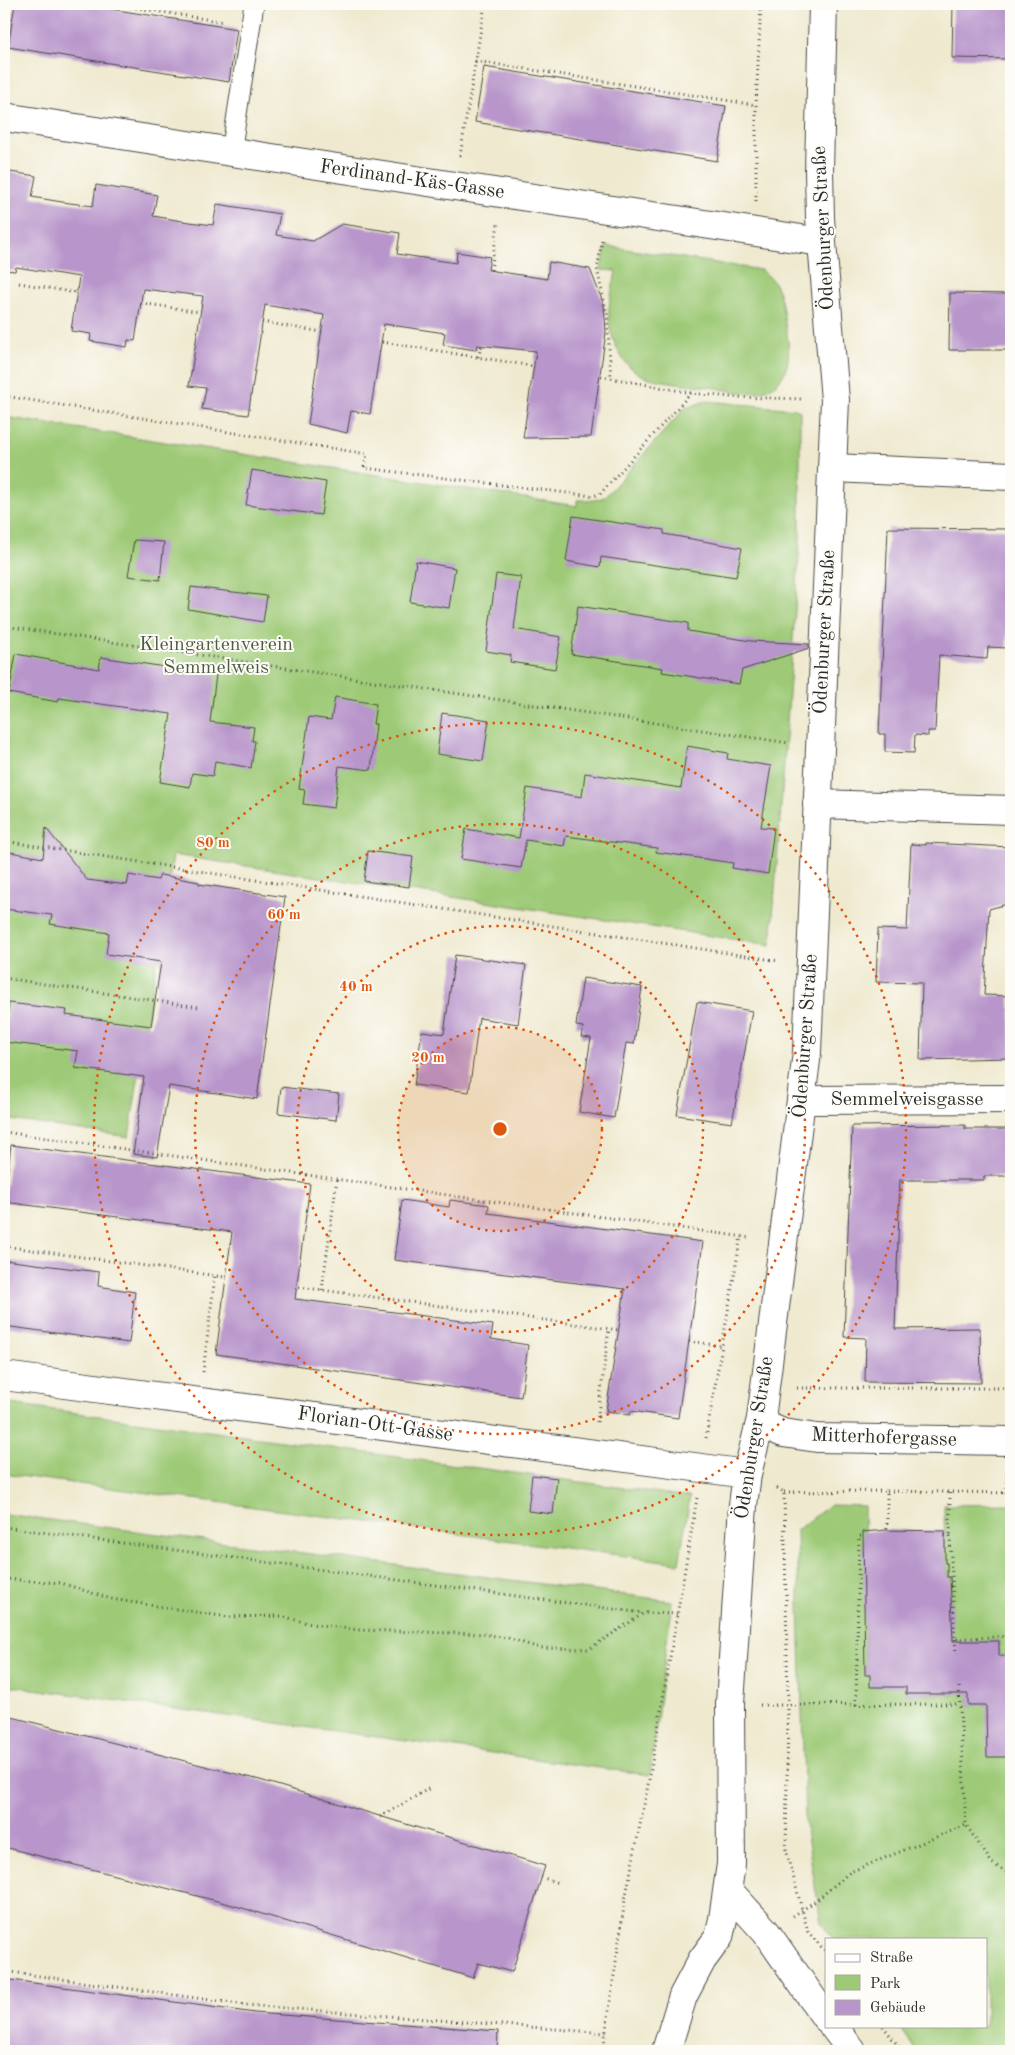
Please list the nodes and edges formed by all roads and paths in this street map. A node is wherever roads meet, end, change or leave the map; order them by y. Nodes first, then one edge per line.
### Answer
1 (9, 4) edge
2 (111, 4) edge
3 (254, 4) edge
4 (485, 4) edge
5 (761, 4) edge
6 (822, 4) edge
7 (251, 26) junction
8 (4, 37) edge
9 (476, 61) junction
10 (756, 105) junction
11 (4, 117) edge
12 (231, 153) junction
13 (455, 186) junction
14 (503, 193) junction
15 (608, 208) junction
16 (756, 231) junction
17 (821, 242) junction
18 (491, 270) dead end
19 (19, 283) dead end
20 (77, 293) dead end
21 (141, 303) dead end
22 (200, 312) dead end
23 (262, 322) dead end
24 (322, 332) dead end
25 (382, 342) dead end
26 (482, 345) dead end
27 (478, 357) junction
28 (533, 366) dead end
29 (601, 376) dead end
30 (611, 378) junction
31 (691, 393) junction
32 (4, 396) edge
33 (835, 400) junction
34 (832, 468) junction
35 (1011, 476) edge
36 (4, 626) edge
37 (819, 748) junction
38 (817, 804) junction
39 (1011, 810) edge
40 (4, 841) edge
41 (811, 966) junction
42 (4, 978) edge
43 (198, 1007) dead end
44 (1011, 1099) edge
45 (803, 1100) junction
46 (4, 1132) edge
47 (337, 1179) junction
48 (740, 1236) junction
49 (784, 1242) junction
50 (4, 1246) edge
51 (215, 1276) junction
52 (224, 1277) dead end
53 (299, 1288) dead end
54 (322, 1290) junction
55 (608, 1329) junction
56 (619, 1330) dead end
57 (689, 1341) dead end
58 (721, 1346) junction
59 (4, 1376) edge
60 (764, 1388) junction
61 (1011, 1388) edge
62 (200, 1402) junction
63 (761, 1420) junction
64 (1011, 1440) edge
65 (593, 1454) junction
66 (702, 1468) junction
67 (747, 1474) junction
68 (887, 1491) junction
69 (784, 1492) junction
70 (950, 1493) junction
71 (1011, 1493) edge
72 (4, 1527) edge
73 (886, 1530) dead end
74 (945, 1535) dead end
75 (864, 1536) dead end
76 (950, 1536) junction
77 (4, 1579) edge
78 (644, 1613) junction
79 (677, 1614) junction
80 (1011, 1636) edge
81 (955, 1639) junction
82 (956, 1654) dead end
83 (959, 1687) dead end
84 (730, 1704) junction
85 (959, 1704) junction
86 (856, 1705) junction
87 (788, 1706) junction
88 (430, 1788) dead end
89 (380, 1817) dead end
90 (966, 1825) junction
91 (1011, 1875) edge
92 (541, 1877) dead end
93 (558, 1883) dead end
94 (728, 1890) junction
95 (804, 1910) junction
96 (766, 1932) junction
97 (825, 1951) edge
98 (4, 1971) edge
99 (825, 2017) edge
100 (835, 2028) edge
101 (885, 2028) edge
102 (606, 2033) junction
103 (603, 2051) edge
104 (666, 2051) edge
105 (852, 2051) edge
106 (902, 2051) edge

1 - 8 path
2 - 7 path
3 - 7 lane
4 - 9 path
5 - 10 path
6 - 17 street, Ödenburger Straße
7 - 12 lane
9 - 10 path
9 - 13 path
10 - 16 path
11 - 12 street, Ferdinand-Käs-Gasse
12 - 13 street, Ferdinand-Käs-Gasse
13 - 14 street, Ferdinand-Käs-Gasse
14 - 15 street, Ferdinand-Käs-Gasse
14 - 18 path
15 - 16 street, Ferdinand-Käs-Gasse
15 - 30 path
16 - 17 street, Ferdinand-Käs-Gasse
17 - 33 street, Ödenburger Straße
19 - 20 path
21 - 22 path
23 - 24 path
25 - 27 path
26 - 27 path
27 - 28 path
29 - 30 path
30 - 31 path
31 - 32 path
31 - 33 path
33 - 34 street, Ödenburger Straße
34 - 35 street
34 - 37 street, Ödenburger Straße
36 - 37 path
37 - 38 street, Ödenburger Straße
38 - 39 street
38 - 41 street, Ödenburger Straße
40 - 41 path
41 - 45 street, Ödenburger Straße
42 - 43 path
44 - 45 street, Semmelweisgasse
45 - 49 street, Ödenburger Straße
46 - 47 path
47 - 48 path
47 - 54 path
48 - 49 path
48 - 58 path
49 - 60 street, Ödenburger Straße
50 - 51 path
51 - 52 path
51 - 62 path
53 - 54 path
54 - 55 path
55 - 56 path
55 - 65 path
57 - 58 path
58 - 66 path
59 - 62 street, Florian-Ott-Gasse
60 - 61 path
60 - 63 street, Ödenburger Straße
62 - 65 street, Florian-Ott-Gasse
63 - 64 street, Mitterhofergasse
63 - 67 street, Ödenburger Straße
65 - 66 street, Florian-Ott-Gasse
66 - 67 street, Florian-Ott-Gasse
66 - 79 path
67 - 69 path
67 - 84 street, Ödenburger Straße
68 - 69 path
68 - 70 path
68 - 73 path
69 - 87 path
70 - 71 path
70 - 76 path
72 - 78 path
74 - 76 path
75 - 86 path
76 - 81 path
77 - 78 path
78 - 79 path
79 - 102 path
80 - 81 path
81 - 82 path
83 - 85 path
84 - 87 path
84 - 94 street, Ödenburger Straße
85 - 86 path
85 - 90 path
86 - 87 path
87 - 95 path
88 - 89 path
90 - 91 path
90 - 95 path
92 - 93 path
94 - 96 street
94 - 104 street, Ödenburger Straße
95 - 96 path
95 - 97 path
96 - 99 street
98 - 102 path
100 - 105 street
101 - 106 path
102 - 103 path

